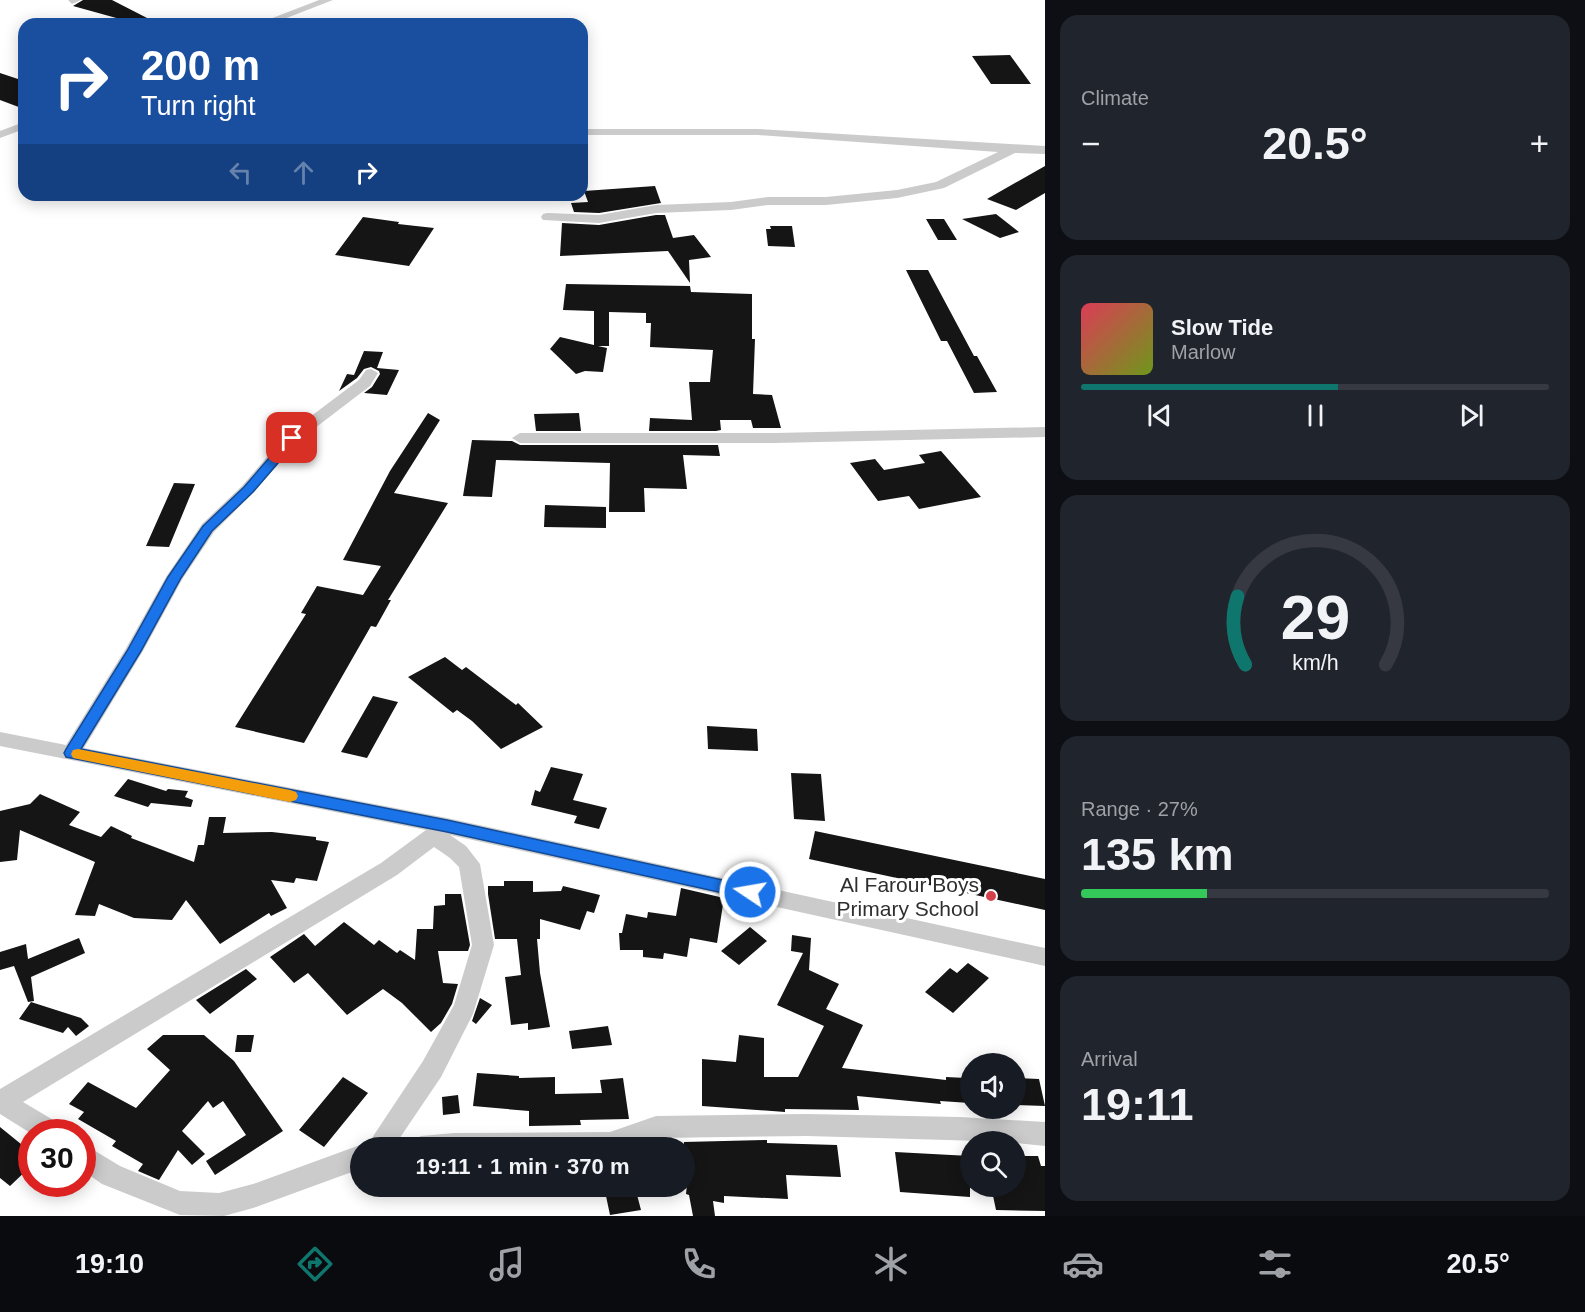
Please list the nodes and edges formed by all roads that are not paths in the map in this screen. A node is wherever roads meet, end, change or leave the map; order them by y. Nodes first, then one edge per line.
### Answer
1 (328, 0) edge
2 (278, 18) edge
3 (18, 128) edge
4 (588, 132) edge
5 (0, 135) edge
6 (1013, 149) junction
7 (1045, 150) edge
8 (547, 217) dead end
9 (371, 373) dead end
10 (1045, 432) edge
11 (520, 438) dead end
12 (0, 739) edge
13 (71, 753) junction
14 (440, 831) junction
15 (1045, 957) edge
16 (0, 1102) edge
17 (29, 1119) edge
18 (1045, 1134) edge
19 (386, 1137) edge
20 (629, 1137) edge
21 (350, 1161) edge
22 (96, 1165) edge
23 (250, 1206) edge

1 - 2 street
3 - 5 street
4 - 6 street
6 - 7 street
6 - 8 street
9 - 13 street
10 - 11 street
12 - 13 street
13 - 14 street
14 - 15 street
14 - 16 street
14 - 19 street
16 - 17 street
18 - 20 street
21 - 23 street
22 - 23 street

